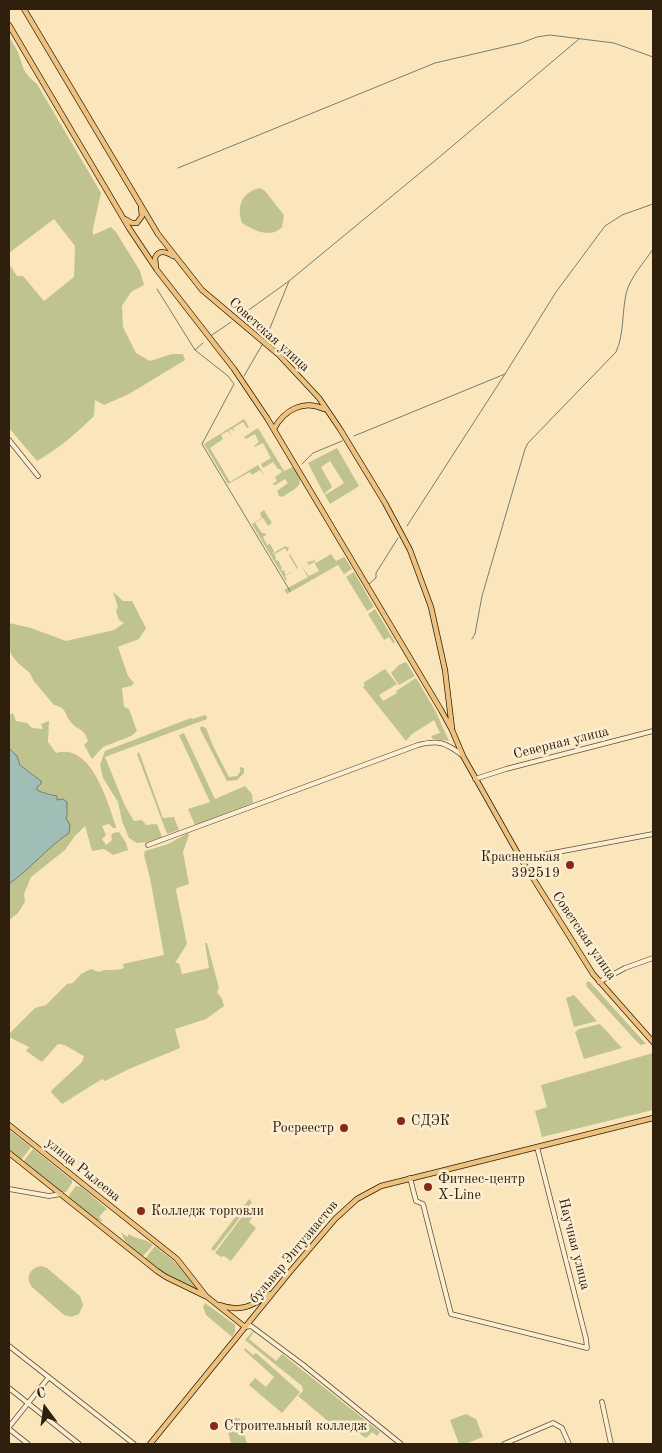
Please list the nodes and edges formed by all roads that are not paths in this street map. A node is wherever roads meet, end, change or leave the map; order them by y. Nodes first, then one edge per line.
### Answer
1 (24, 9) edge
2 (9, 25) edge
3 (141, 205) junction
4 (121, 214) junction
5 (176, 258) junction
6 (157, 270) junction
7 (326, 410) junction
8 (274, 429) junction
9 (9, 440) edge
10 (38, 476) dead end
11 (452, 730) junction
12 (653, 731) edge
13 (463, 756) junction
14 (475, 779) junction
15 (653, 834) edge
16 (148, 845) dead end
17 (521, 859) junction
18 (653, 958) edge
19 (599, 982) junction
20 (653, 1042) edge
21 (653, 1118) edge
22 (9, 1125) edge
23 (537, 1147) junction
24 (9, 1153) edge
25 (410, 1178) junction
26 (9, 1189) edge
27 (61, 1194) junction
28 (275, 1290) junction
29 (206, 1296) junction
30 (214, 1303) junction
31 (245, 1328) junction
32 (9, 1346) edge
33 (49, 1378) junction
34 (9, 1388) edge
35 (602, 1402) dead end
36 (28, 1403) junction
37 (9, 1428) edge
38 (28, 1444) edge
39 (79, 1444) edge
40 (134, 1444) edge
41 (150, 1444) edge
42 (401, 1444) edge
43 (504, 1444) edge
44 (569, 1444) edge
45 (611, 1444) edge

1 - 3 main road, Советская улица
2 - 4 main road
3 - 4 main road
3 - 5 main road, Советская улица
4 - 6 main road
5 - 6 main road
5 - 7 main road, Советская улица
6 - 8 main road
7 - 8 main road
7 - 11 main road, Советская улица
8 - 11 main road
9 - 10 street
11 - 13 main road, Советская улица
12 - 14 street, Северная улица
13 - 14 main road, Советская улица
13 - 16 street
14 - 17 main road, Советская улица
15 - 17 street
17 - 19 main road, Советская улица
18 - 19 street
19 - 20 main road, Советская улица
21 - 23 main road, бульвар Энтузиастов
22 - 29 main road, улица Рылеева
23 - 25 main road, бульвар Энтузиастов
23 - 25 street, Научная улица
24 - 27 main road, улица Рылеева
25 - 28 main road, бульвар Энтузиастов
26 - 27 street
27 - 29 main road, улица Рылеева
28 - 30 main road
28 - 31 main road, бульвар Энтузиастов
29 - 30 main road, улица Рылеева
30 - 31 main road, улица Рылеева
31 - 41 main road, бульвар Энтузиастов
31 - 42 street, улица Рылеева
32 - 33 street
33 - 36 street
33 - 40 street
34 - 36 street
35 - 45 street
36 - 37 street
36 - 39 street
37 - 38 street
43 - 44 street

